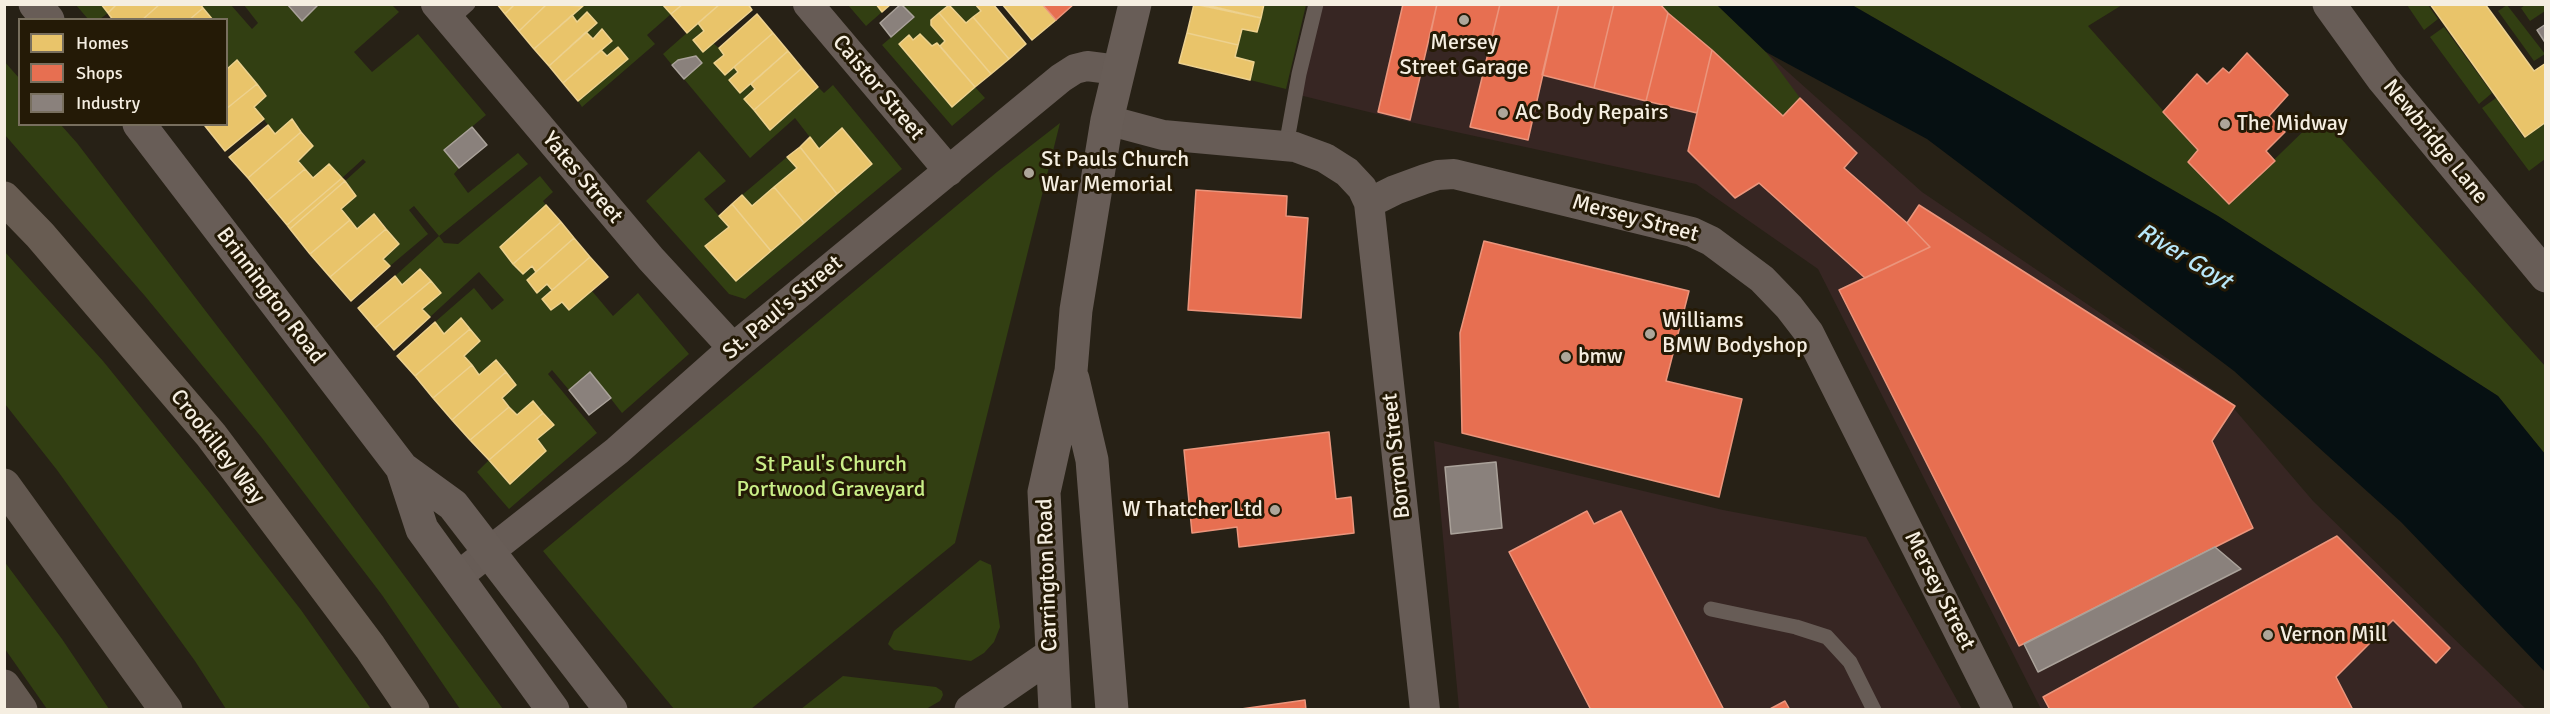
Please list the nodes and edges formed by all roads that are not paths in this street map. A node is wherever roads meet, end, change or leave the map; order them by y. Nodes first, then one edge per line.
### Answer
1 (35, 4) edge
2 (808, 4) edge
3 (1135, 4) edge
4 (1316, 4) edge
5 (2329, 4) edge
6 (451, 10) edge
7 (46, 18) edge
8 (1118, 70) junction
9 (1107, 120) junction
10 (141, 126) edge
11 (1286, 146) junction
12 (949, 171) junction
13 (4, 198) edge
14 (1369, 203) junction
15 (2546, 276) edge
16 (733, 348) junction
17 (1071, 371) junction
18 (402, 468) junction
19 (4, 485) edge
20 (489, 551) junction
21 (457, 577) junction
22 (1711, 609) dead end
23 (1051, 655) junction
24 (4, 686) edge
25 (21, 710) edge
26 (165, 710) edge
27 (413, 710) edge
28 (553, 710) edge
29 (611, 710) edge
30 (970, 710) edge
31 (1055, 710) edge
32 (1112, 710) edge
33 (1425, 710) edge
34 (1874, 710) edge
35 (1998, 710) edge

1 - 7 street
2 - 12 street, Caistor Street
3 - 8 street, Carrington Road
4 - 11 lane
5 - 15 street, Newbridge Lane
6 - 16 street, Yates Street
8 - 9 street, Carrington Road
8 - 12 street, St. Paul's Street
9 - 11 street
9 - 17 street, Carrington Road
10 - 18 street, Brinnington Road
11 - 14 street
12 - 16 street, St. Paul's Street
13 - 27 main road, Crookilley Way
14 - 33 street, Borron Street
14 - 35 street, Mersey Street
16 - 20 street, St. Paul's Street
17 - 23 street, Carrington Road
17 - 32 street, Carrington Road
18 - 20 street, Brinnington Road
18 - 21 street, Brinnington Road
19 - 26 highway
20 - 21 street, St. Paul's Street
20 - 29 street, Brinnington Road
21 - 28 street, Brinnington Road
22 - 34 lane
23 - 30 street
23 - 31 street, Carrington Road
24 - 25 highway

